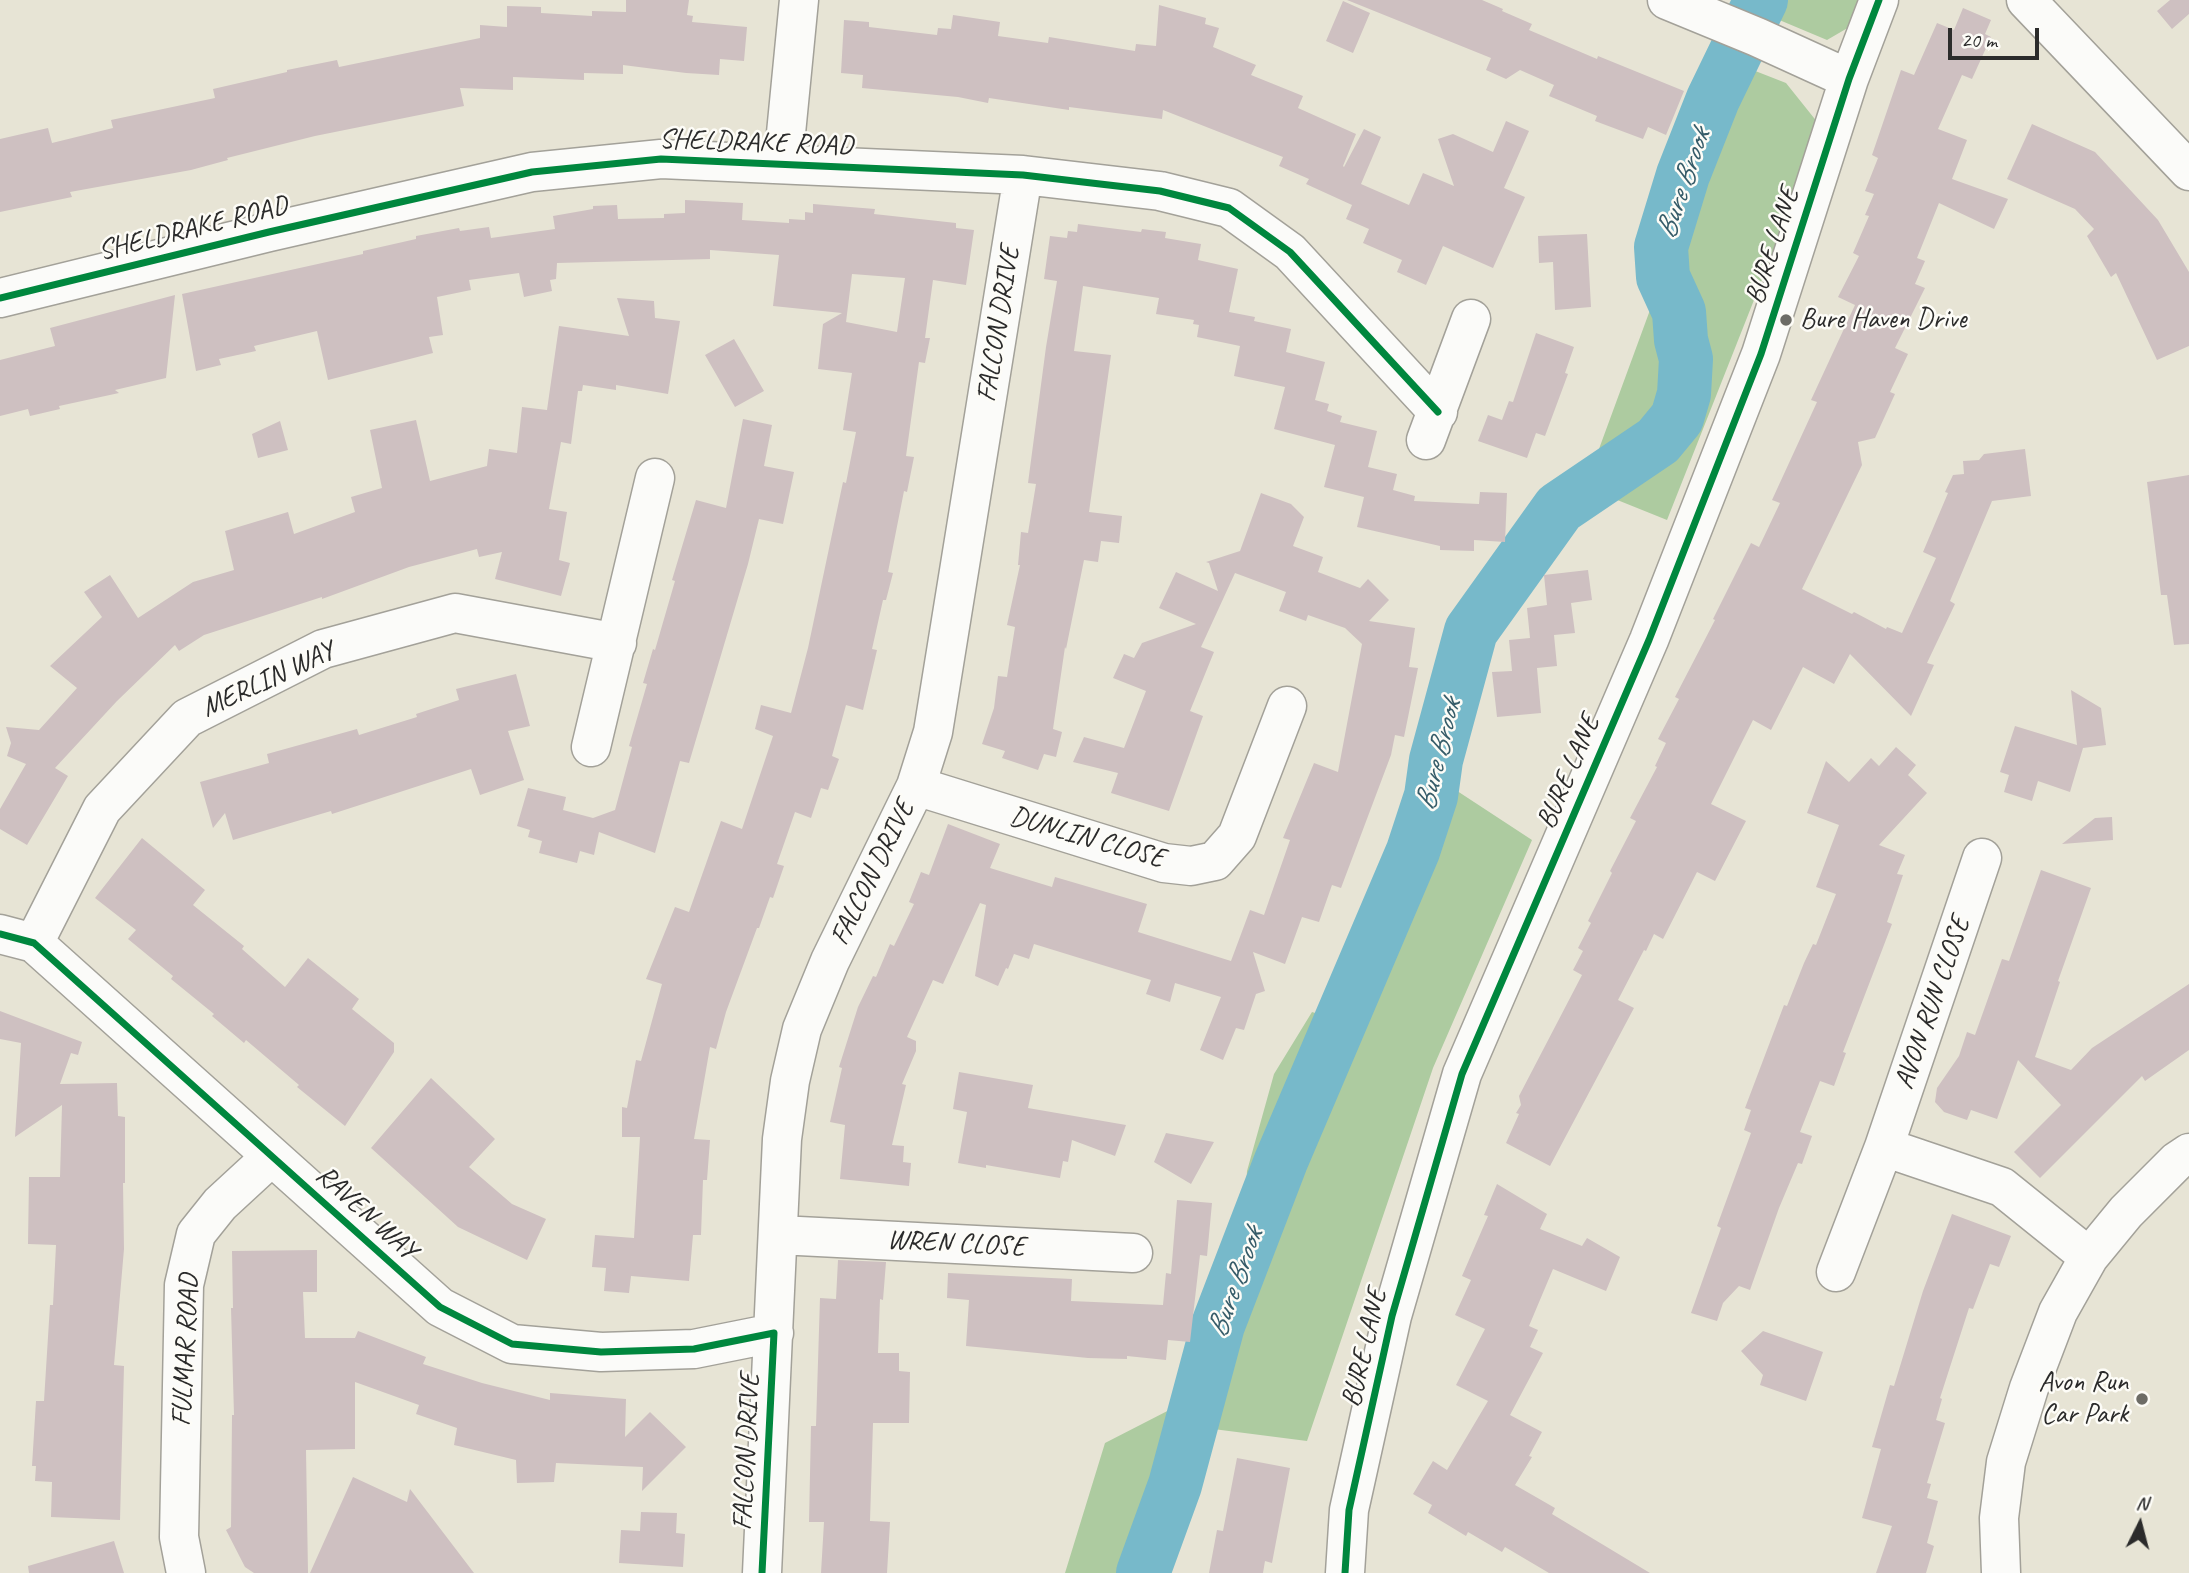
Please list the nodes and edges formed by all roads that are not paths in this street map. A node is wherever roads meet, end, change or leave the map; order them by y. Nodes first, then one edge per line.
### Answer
1 (799, 0) edge
2 (1667, 0) edge
3 (1879, 0) edge
4 (2026, 0) edge
5 (1849, 79) junction
6 (783, 164) junction
7 (2189, 171) edge
8 (1023, 175) junction
9 (0, 298) edge
10 (1471, 319) dead end
11 (655, 478) dead end
12 (617, 643) junction
13 (1287, 706) dead end
14 (591, 747) dead end
15 (916, 786) junction
16 (1982, 858) dead end
17 (17, 939) edge
18 (1884, 1147) junction
19 (2189, 1153) edge
20 (271, 1157) junction
21 (779, 1235) junction
22 (1133, 1253) dead end
23 (2089, 1256) junction
24 (1836, 1272) dead end
25 (774, 1333) junction
26 (186, 1573) edge
27 (762, 1573) edge
28 (1345, 1573) edge
29 (2001, 1573) edge

1 - 6 street
2 - 5 street
3 - 5 street, BURE LANE
4 - 7 street
5 - 28 street, BURE LANE
6 - 8 street, SHELDRAKE ROAD
6 - 9 street, SHELDRAKE ROAD
8 - 10 street, SHELDRAKE ROAD
8 - 15 street, FALCON DRIVE
11 - 12 street
12 - 14 street
12 - 17 street, MERLIN WAY
13 - 15 street, DUNLIN CLOSE
15 - 21 street, FALCON DRIVE
16 - 18 street, AVON RUN CLOSE
17 - 20 street, RAVEN WAY
18 - 23 street
18 - 24 street, AVON RUN CLOSE
19 - 23 street
20 - 25 street, RAVEN WAY
20 - 26 street, FULMAR ROAD
21 - 22 street, WREN CLOSE
21 - 25 street, FALCON DRIVE
23 - 29 street
25 - 27 street, FALCON DRIVE

